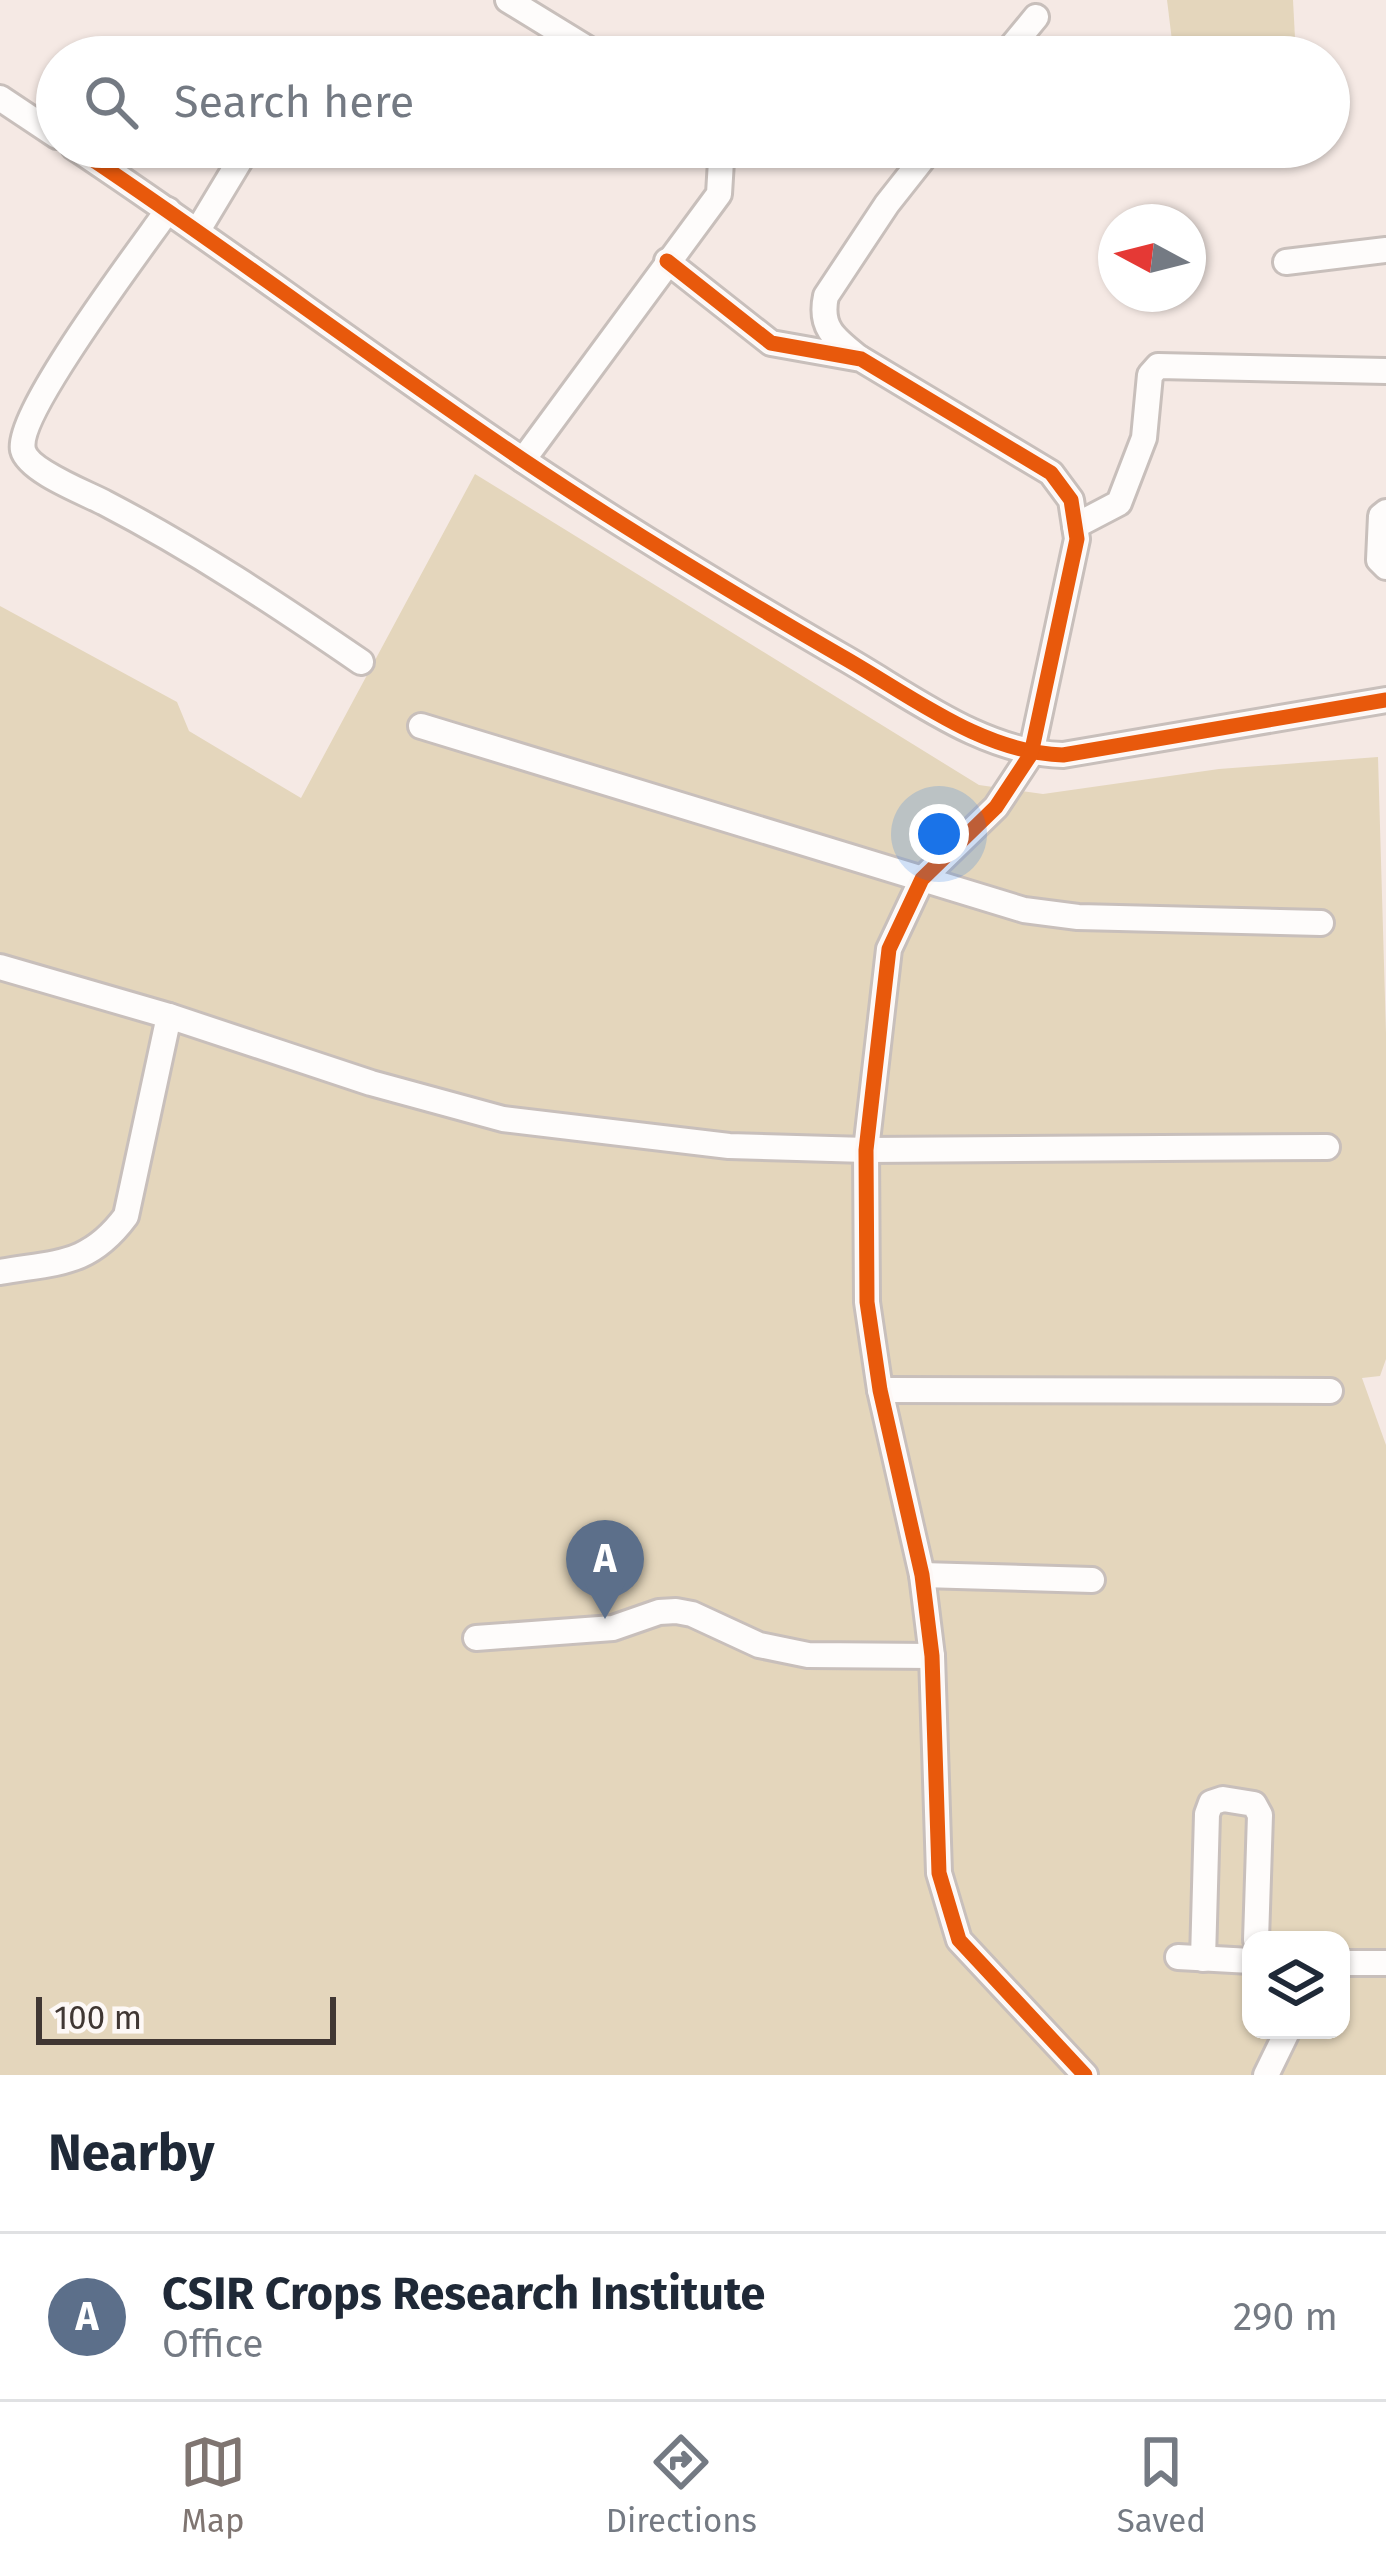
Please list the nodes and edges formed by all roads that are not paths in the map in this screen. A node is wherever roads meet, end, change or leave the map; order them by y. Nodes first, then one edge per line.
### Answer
1 (508, 0) edge
2 (1036, 16) dead end
3 (567, 36) edge
4 (1020, 36) edge
5 (0, 98) edge
6 (36, 122) edge
7 (106, 168) edge
8 (235, 168) edge
9 (721, 168) edge
10 (915, 168) edge
11 (169, 210) junction
12 (198, 230) junction
13 (1386, 250) edge
14 (667, 261) junction
15 (1286, 262) dead end
16 (861, 359) junction
17 (1386, 371) edge
18 (524, 460) junction
19 (1386, 512) edge
20 (1075, 526) junction
21 (1386, 567) edge
22 (361, 662) dead end
23 (1386, 700) edge
24 (421, 726) dead end
25 (1031, 754) junction
26 (922, 879) junction
27 (1321, 923) dead end
28 (0, 967) edge
29 (170, 1016) junction
30 (1328, 1147) dead end
31 (866, 1150) junction
32 (0, 1272) edge
33 (880, 1390) junction
34 (1330, 1391) dead end
35 (922, 1575) junction
36 (1091, 1580) dead end
37 (476, 1638) dead end
38 (932, 1656) junction
39 (1256, 1931) edge
40 (1242, 1961) edge
41 (1386, 1963) edge
42 (1350, 1964) edge
43 (1284, 2039) edge
44 (1085, 2075) edge
45 (1266, 2075) edge

1 - 3 street
2 - 4 street
5 - 6 street
7 - 11 street
8 - 12 street
9 - 14 street
10 - 16 street
11 - 12 street
11 - 22 street
12 - 18 street
13 - 15 street
14 - 16 street
14 - 18 street
16 - 20 street
17 - 20 street
18 - 25 street
19 - 21 street
20 - 25 street
23 - 25 street
24 - 26 street
25 - 26 street
26 - 27 street
26 - 31 street
28 - 29 street
29 - 31 street
29 - 32 street
30 - 31 street
31 - 33 street
33 - 34 street
33 - 35 street
35 - 36 street
35 - 38 street
37 - 38 street
38 - 44 street
39 - 40 street
41 - 42 street
43 - 45 street

